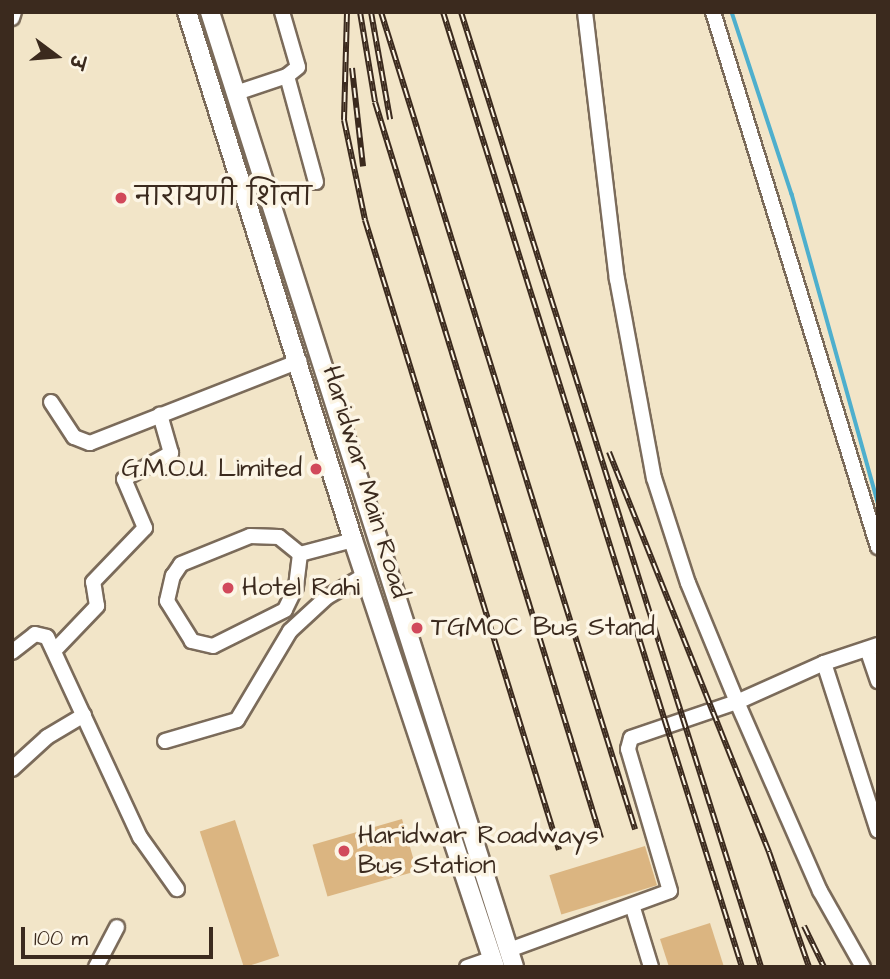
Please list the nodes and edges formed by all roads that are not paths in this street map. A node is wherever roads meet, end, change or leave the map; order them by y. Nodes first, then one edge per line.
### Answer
1 (14, 12) edge
2 (187, 12) edge
3 (210, 12) edge
4 (282, 12) edge
5 (585, 12) edge
6 (713, 12) edge
7 (12, 18) edge
8 (287, 76) junction
9 (236, 93) junction
10 (316, 182) dead end
11 (300, 293) junction
12 (280, 300) junction
13 (299, 361) junction
14 (51, 402) dead end
15 (160, 415) junction
16 (353, 540) junction
17 (878, 547) edge
18 (300, 554) junction
19 (365, 575) junction
20 (872, 647) edge
21 (55, 650) junction
22 (12, 652) edge
23 (824, 663) junction
24 (878, 681) edge
25 (737, 702) junction
26 (84, 715) junction
27 (165, 741) dead end
28 (12, 769) edge
29 (878, 831) edge
30 (177, 889) dead end
31 (481, 892) junction
32 (633, 908) junction
33 (117, 927) dead end
34 (503, 960) edge
35 (96, 967) edge
36 (467, 967) edge
37 (652, 967) edge
38 (863, 967) edge

1 - 7 street
2 - 12 main road, Haridwar Main Road
3 - 9 main road, Haridwar Main Road
4 - 8 street
5 - 25 street
6 - 17 street
8 - 9 street
8 - 10 street
9 - 11 main road, Haridwar Main Road
11 - 12 main road
11 - 31 main road, Haridwar Main Road
12 - 13 main road, Haridwar Main Road
13 - 15 street
13 - 16 main road, Haridwar Main Road
14 - 15 street
15 - 21 street
16 - 18 street
16 - 19 main road, Haridwar Main Road
18 - 18 street
19 - 27 street
19 - 31 main road, Haridwar Main Road
20 - 23 street
20 - 24 street
21 - 22 street
21 - 26 street
23 - 25 street
23 - 29 street
25 - 32 street
25 - 38 street
26 - 28 street
26 - 30 street
31 - 34 main road, Haridwar Main Road
32 - 34 street
32 - 37 street
33 - 35 street
34 - 36 street

